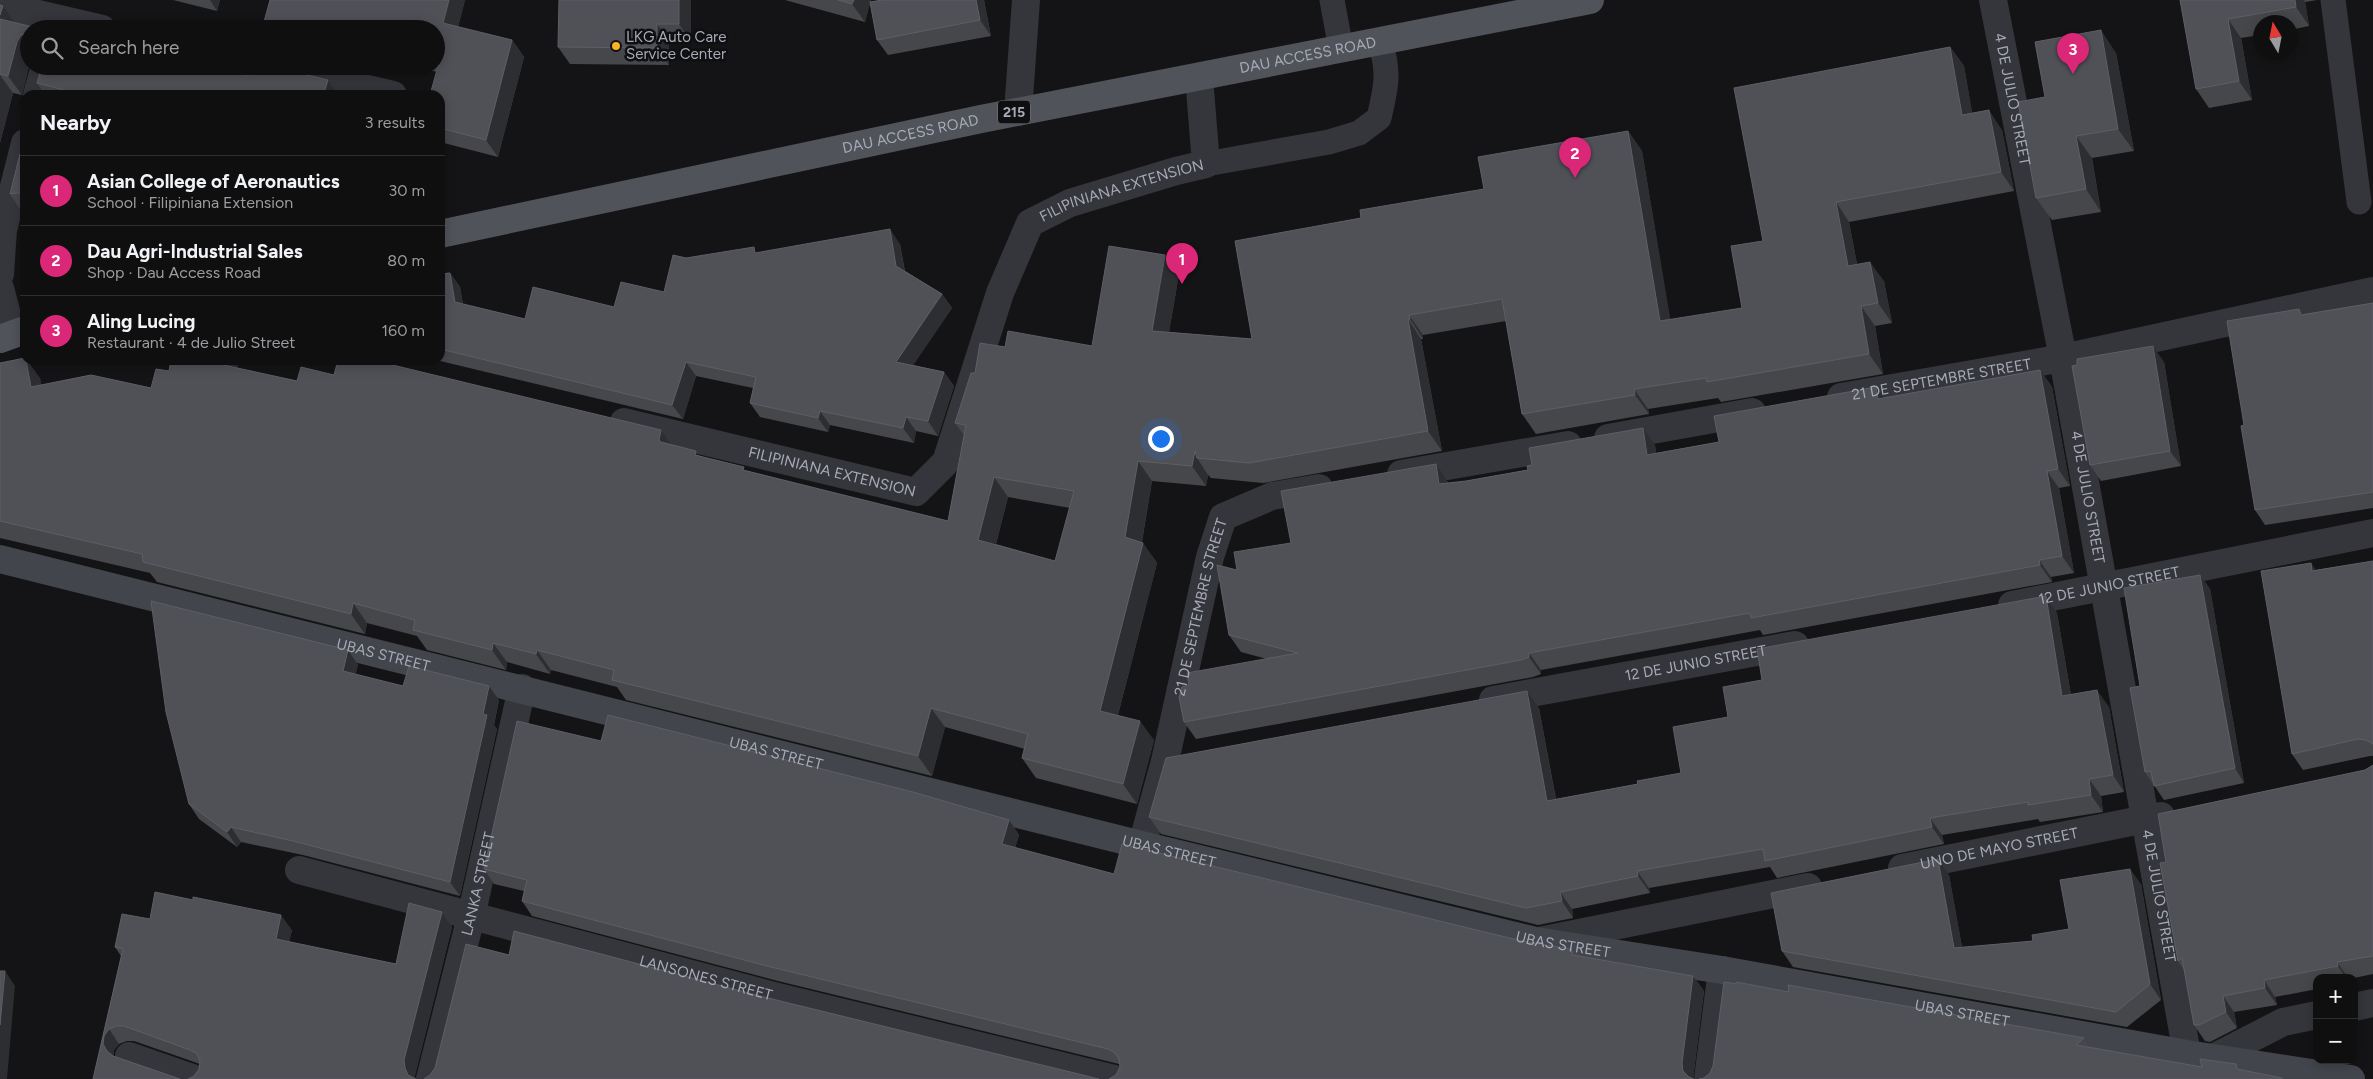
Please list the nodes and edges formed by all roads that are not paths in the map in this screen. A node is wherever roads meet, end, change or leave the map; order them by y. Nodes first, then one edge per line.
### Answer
1 (1026, 0) edge
2 (1332, 0) edge
3 (1590, 0) edge
4 (1993, 0) edge
5 (2333, 0) edge
6 (0, 4) edge
7 (57, 16) edge
8 (71, 20) edge
9 (1380, 42) junction
10 (1341, 49) junction
11 (43, 75) edge
12 (307, 75) edge
13 (1199, 77) junction
14 (38, 90) edge
15 (371, 90) edge
16 (1018, 112) junction
17 (20, 163) edge
18 (1206, 164) junction
19 (2359, 202) dead end
20 (445, 233) edge
21 (0, 274) edge
22 (0, 288) edge
23 (2373, 291) edge
24 (12, 334) edge
25 (2063, 358) junction
26 (1819, 401) edge
27 (1780, 408) edge
28 (600, 416) edge
29 (1380, 477) edge
30 (1341, 484) edge
31 (2373, 533) edge
32 (0, 559) edge
33 (2105, 588) junction
34 (1987, 609) edge
35 (1821, 640) edge
36 (522, 688) junction
37 (1468, 705) edge
38 (1194, 756) edge
39 (1165, 761) junction
40 (2182, 812) edge
41 (2144, 820) junction
42 (1142, 845) junction
43 (299, 870) dead end
44 (1879, 873) edge
45 (1830, 882) edge
46 (471, 917) junction
47 (1536, 941) junction
48 (1722, 970) junction
49 (2373, 1004) edge
50 (2358, 1006) edge
51 (2313, 1016) edge
52 (128, 1056) dead end
53 (2200, 1056) junction
54 (195, 1079) edge
55 (430, 1079) edge
56 (1115, 1079) edge
57 (1708, 1079) edge
58 (2351, 1079) edge

1 - 16 street
2 - 10 lane
3 - 9 main road, DAU ACCESS ROAD / 215
4 - 25 street, 4 DE JULIO STREET
5 - 19 lane
6 - 7 street
7 - 8 street
9 - 10 main road, DAU ACCESS ROAD / 215
9 - 18 lane
10 - 13 main road, DAU ACCESS ROAD / 215
11 - 14 street
12 - 15 street
13 - 16 main road, DAU ACCESS ROAD / 215
13 - 18 street, FILIPINIANA EXTENSION
16 - 20 main road, DAU ACCESS ROAD / 215
17 - 21 street
18 - 28 street, FILIPINIANA EXTENSION
22 - 24 street
23 - 25 street, 21 DE SEPTEMBRE STREET
25 - 26 street, 21 DE SEPTEMBRE STREET
25 - 33 street, 4 DE JULIO STREET
27 - 29 street
30 - 39 street, 21 DE SEPTEMBRE STREET
31 - 33 street, 12 DE JUNIO STREET
32 - 36 street, UBAS STREET
33 - 34 street, 12 DE JUNIO STREET
33 - 41 street, 4 DE JULIO STREET
35 - 37 street, 12 DE JUNIO STREET
36 - 42 street, UBAS STREET
36 - 46 street, LANKA STREET
38 - 39 street
39 - 42 street, 21 DE SEPTEMBRE STREET
40 - 41 street, UNO DE MAYO STREET
41 - 44 street, UNO DE MAYO STREET
41 - 53 street, 4 DE JULIO STREET
42 - 47 street, UBAS STREET
43 - 46 street, LANSONES STREET
45 - 47 street
46 - 55 street, LANKA STREET
46 - 56 street, LANSONES STREET
47 - 48 street, UBAS STREET
48 - 53 street, UBAS STREET
48 - 57 street
49 - 50 street
51 - 53 street
52 - 54 street
53 - 58 street, UBAS STREET

